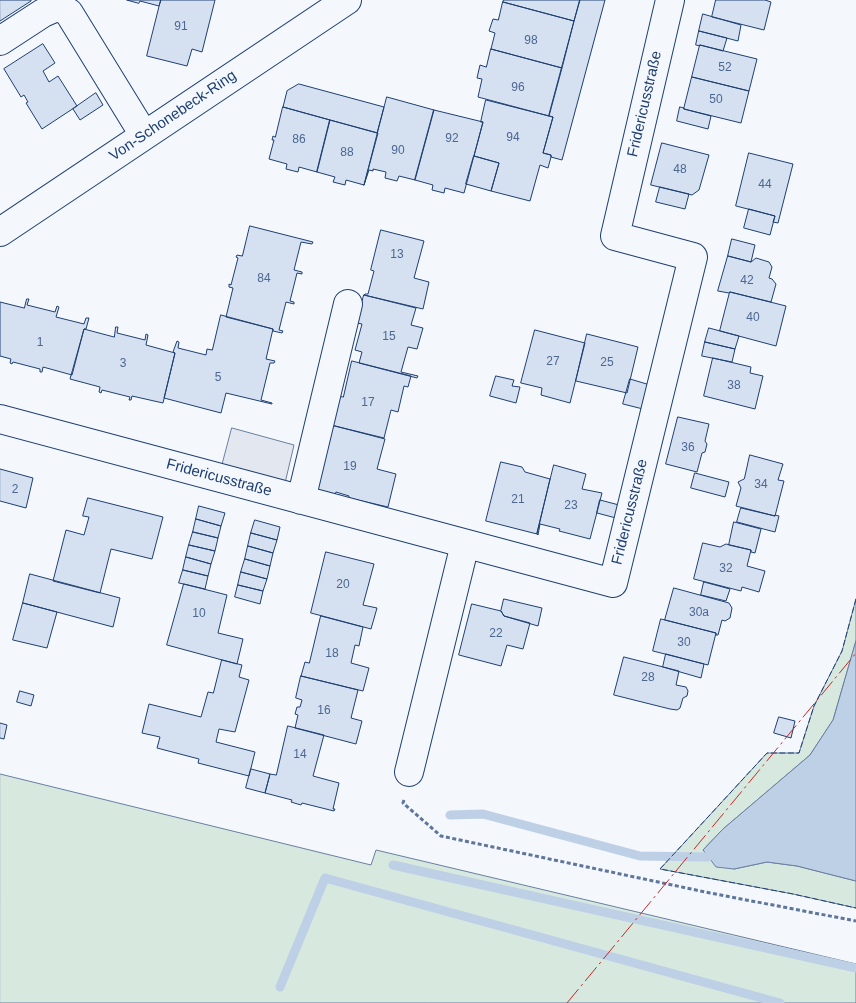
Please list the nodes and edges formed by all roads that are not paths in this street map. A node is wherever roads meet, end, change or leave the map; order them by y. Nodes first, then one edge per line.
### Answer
1 (670, 0) edge
2 (338, 2) edge
3 (0, 41) edge
4 (144, 135) junction
5 (0, 232) edge
6 (348, 304) dead end
7 (0, 419) edge
8 (301, 500) junction
9 (465, 544) junction
10 (410, 772) road end

1 - 9 street, Fridericusstraße
2 - 4 street, Von-Schonebeck-Ring
3 - 4 street
4 - 5 street, Von-Schonebeck-Ring
6 - 8 street
7 - 8 street, Fridericusstraße
8 - 9 street, Fridericusstraße
9 - 10 street

